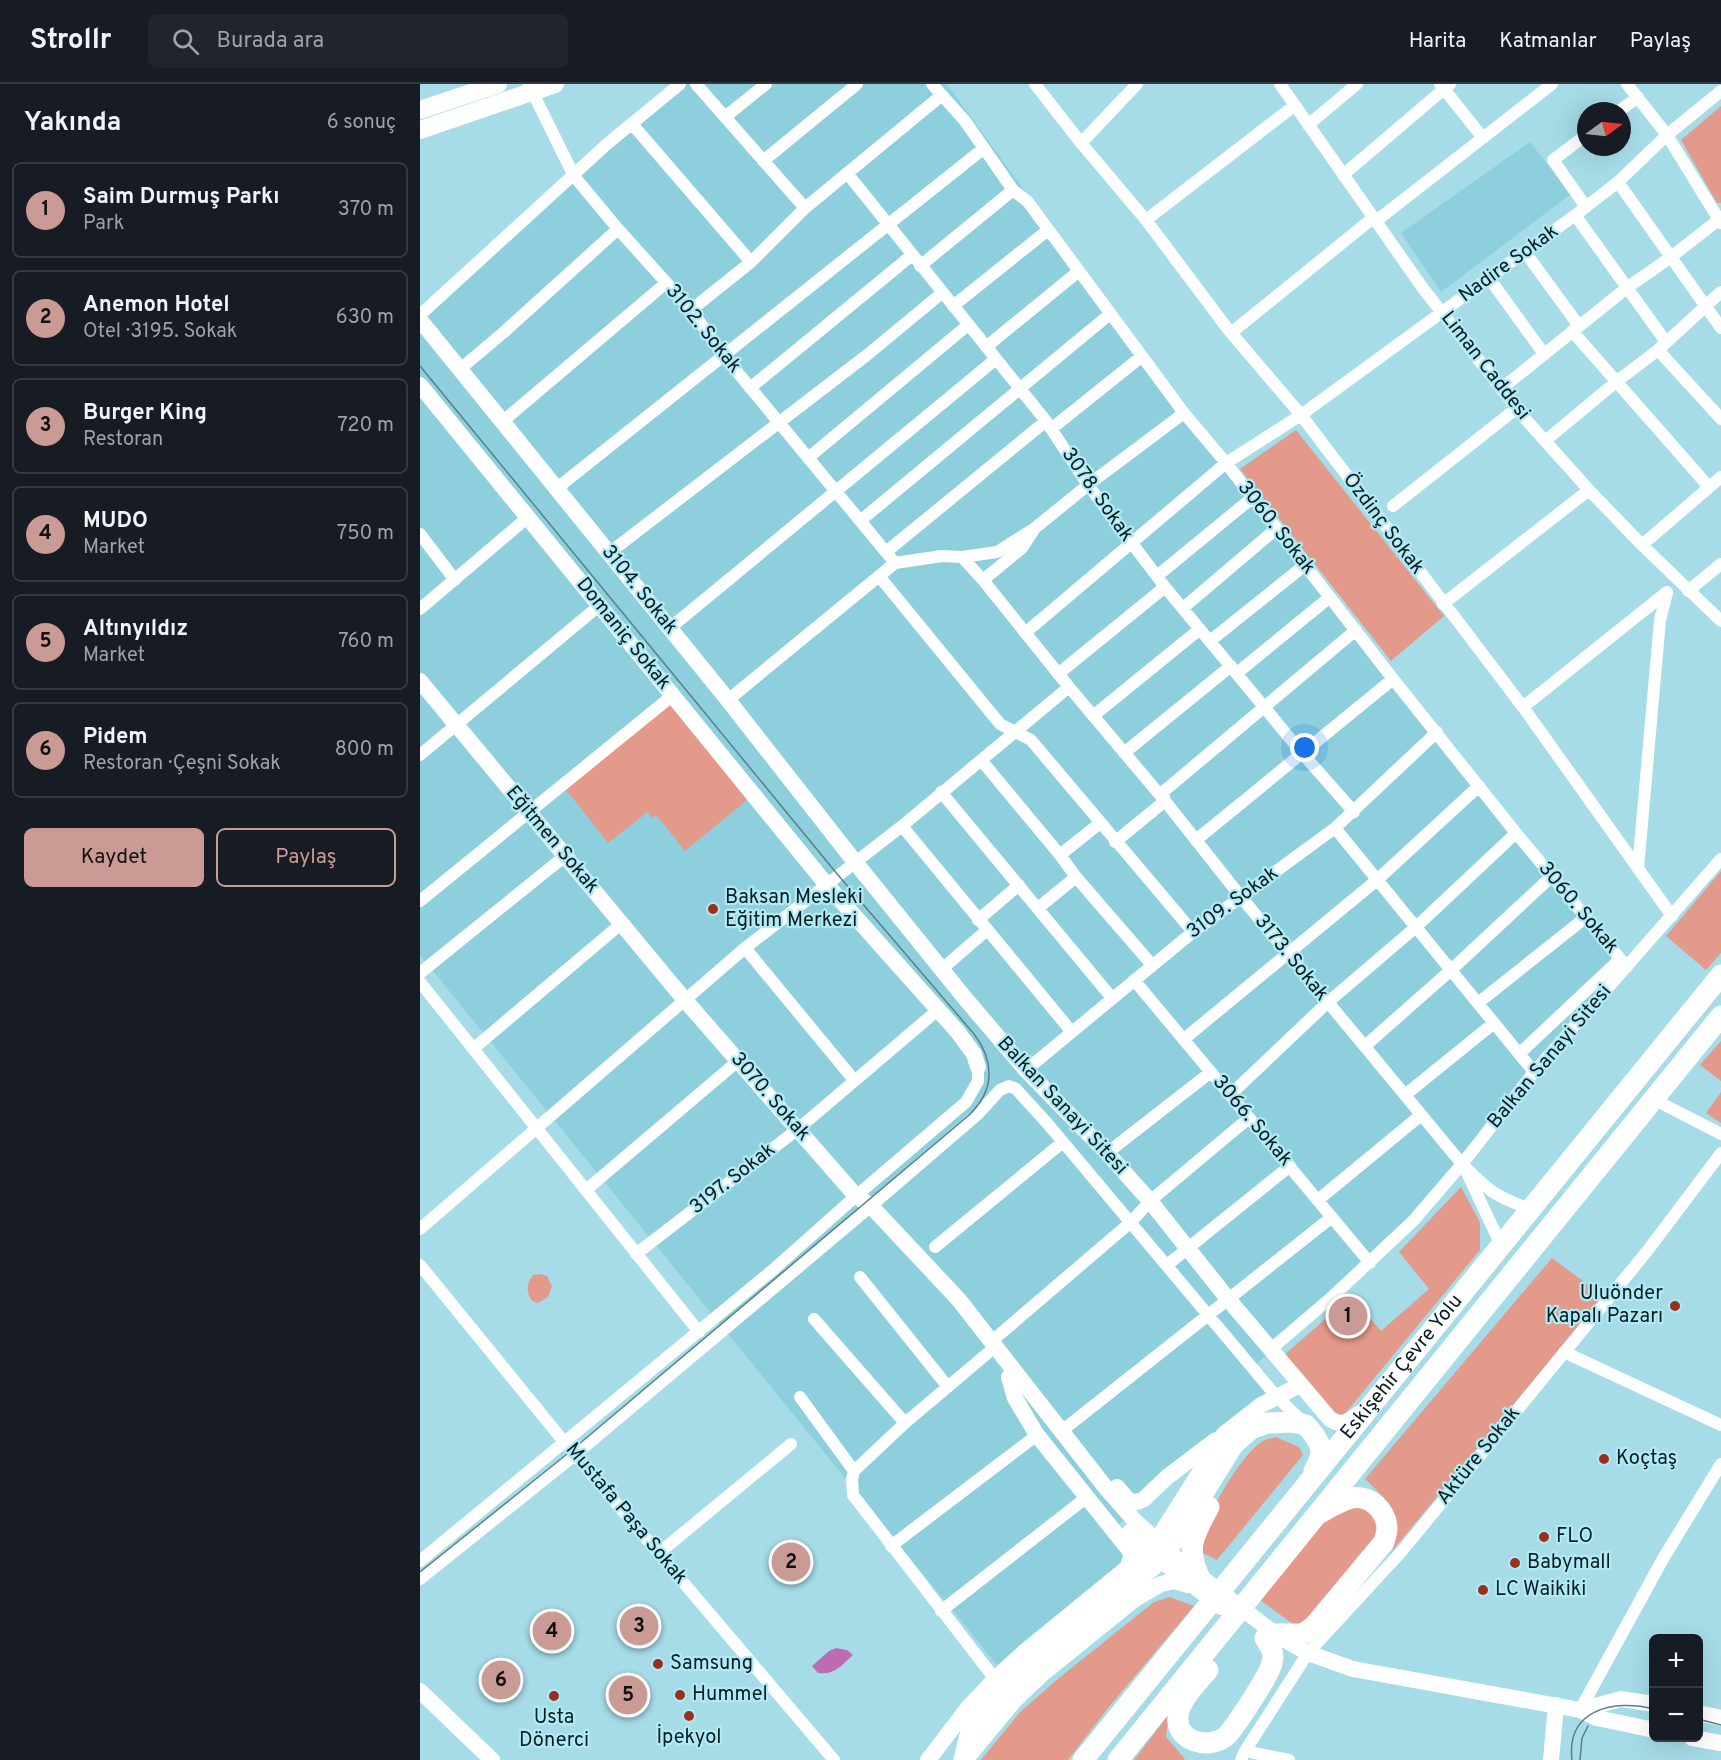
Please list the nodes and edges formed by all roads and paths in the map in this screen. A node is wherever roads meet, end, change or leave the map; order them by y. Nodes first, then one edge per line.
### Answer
1 (498, 84) edge
2 (555, 84) edge
3 (680, 84) edge
4 (696, 84) edge
5 (766, 84) edge
6 (857, 84) edge
7 (932, 84) edge
8 (1035, 84) edge
9 (1137, 84) edge
10 (1280, 84) edge
11 (1357, 84) edge
12 (1552, 84) edge
13 (1627, 84) edge
14 (1445, 86) edge
15 (529, 88) edge
16 (1721, 92) edge
17 (942, 95) junction
18 (1638, 98) junction
19 (1631, 103) edge
20 (1294, 106) junction
21 (420, 110) edge
22 (725, 117) junction
23 (632, 124) junction
24 (1308, 125) junction
25 (420, 130) edge
26 (1667, 135) junction
27 (1483, 138) junction
28 (1577, 142) edge
29 (1081, 143) junction
30 (983, 149) junction
31 (763, 160) junction
32 (847, 173) junction
33 (1343, 175) junction
34 (574, 176) junction
35 (1618, 182) junction
36 (1013, 190) junction
37 (1586, 207) junction
38 (805, 208) junction
39 (1575, 215) junction
40 (1375, 219) junction
41 (1146, 220) junction
42 (1720, 220) edge
43 (889, 225) junction
44 (618, 229) junction
45 (1048, 230) junction
46 (1525, 252) junction
47 (912, 255) junction
48 (1671, 257) junction
49 (751, 262) junction
50 (920, 266) junction
51 (1079, 271) junction
52 (1489, 278) junction
53 (666, 283) junction
54 (1628, 287) junction
55 (1721, 292) edge
56 (942, 293) junction
57 (953, 306) junction
58 (1705, 306) junction
59 (691, 310) junction
60 (1442, 313) junction
61 (1110, 314) junction
62 (420, 318) edge
63 (968, 325) junction
64 (1721, 328) edge
65 (1576, 329) junction
66 (1231, 333) junction
67 (1662, 346) junction
68 (986, 347) junction
69 (1544, 354) junction
70 (724, 356) junction
71 (1141, 357) junction
72 (996, 359) junction
73 (459, 370) junction
74 (1616, 382) junction
75 (420, 385) edge
76 (1020, 387) junction
77 (750, 388) junction
78 (1501, 388) junction
79 (1517, 408) junction
80 (1184, 413) junction
81 (1301, 415) junction
82 (1721, 419) edge
83 (502, 422) junction
84 (780, 424) junction
85 (1048, 425) junction
86 (1545, 441) junction
87 (808, 458) junction
88 (1226, 463) junction
89 (1721, 477) edge
90 (1088, 485) junction
91 (1709, 487) junction
92 (556, 489) junction
93 (1589, 490) junction
94 (835, 491) junction
95 (1252, 498) junction
96 (1393, 506) dead end
97 (528, 517) junction
98 (860, 521) junction
99 (1035, 528) junction
100 (1276, 529) junction
101 (420, 534) edge
102 (1131, 543) junction
103 (1642, 546) junction
104 (886, 552) junction
105 (609, 553) junction
106 (962, 557) junction
107 (895, 563) junction
108 (1721, 564) edge
109 (1305, 565) junction
110 (879, 576) junction
111 (1157, 576) junction
112 (983, 579) junction
113 (454, 580) junction
114 (1165, 587) junction
115 (1684, 587) junction
116 (1667, 593) junction
117 (1330, 597) junction
118 (600, 604) junction
119 (1443, 604) junction
120 (1183, 608) junction
121 (420, 609) edge
122 (1721, 621) edge
123 (670, 628) junction
124 (1200, 629) junction
125 (1356, 630) junction
126 (1025, 633) junction
127 (1210, 641) junction
128 (1234, 669) junction
129 (1058, 674) junction
130 (1393, 679) junction
131 (420, 681) edge
132 (1069, 687) junction
133 (673, 695) junction
134 (728, 700) junction
135 (1265, 706) junction
136 (1523, 707) junction
137 (1093, 716) junction
138 (457, 725) junction
139 (1437, 732) junction
140 (1014, 733) junction
141 (1124, 753) junction
142 (1302, 753) junction
143 (420, 755) edge
144 (981, 760) junction
145 (1479, 786) junction
146 (941, 792) junction
147 (1166, 801) junction
148 (1354, 812) junction
149 (530, 813) junction
150 (1100, 823) junction
151 (902, 825) junction
152 (1335, 828) junction
153 (1516, 833) junction
154 (1196, 840) junction
155 (1115, 842) junction
156 (1060, 855) junction
157 (566, 856) junction
158 (1721, 859) edge
159 (855, 862) junction
160 (1638, 868) junction
161 (1076, 877) junction
162 (1551, 877) junction
163 (1377, 880) junction
164 (826, 884) junction
165 (1018, 885) junction
166 (1241, 897) junction
167 (420, 901) edge
168 (1038, 908) junction
169 (1672, 916) junction
170 (1585, 918) junction
171 (978, 920) junction
172 (622, 923) junction
173 (1416, 927) junction
174 (987, 930) junction
175 (1193, 932) junction
176 (745, 948) junction
177 (1288, 953) junction
178 (1623, 963) junction
179 (1152, 965) junction
180 (942, 969) junction
181 (1451, 970) junction
182 (420, 973) edge
183 (1721, 975) edge
184 (1134, 980) junction
185 (420, 982) edge
186 (1112, 998) junction
187 (684, 999) junction
188 (1327, 1003) junction
189 (1478, 1003) junction
190 (939, 1010) junction
191 (1721, 1016) edge
192 (1494, 1023) junction
193 (1071, 1031) junction
194 (1184, 1040) junction
195 (1365, 1046) junction
196 (473, 1049) junction
197 (1519, 1054) junction
198 (738, 1061) junction
199 (978, 1067) joint
200 (1026, 1070) junction
201 (1211, 1072) junction
202 (1534, 1072) junction
203 (854, 1080) junction
204 (1230, 1095) junction
205 (1405, 1095) junction
206 (1654, 1100) junction
207 (1421, 1115) junction
208 (1249, 1118) junction
209 (536, 1128) junction
210 (798, 1129) junction
211 (1721, 1134) edge
212 (1063, 1142) junction
213 (1721, 1153) edge
214 (1107, 1154) junction
215 (1462, 1164) junction
216 (1290, 1166) junction
217 (586, 1190) junction
218 (856, 1196) junction
219 (1318, 1200) junction
220 (1149, 1202) junction
221 (1531, 1209) junction
222 (867, 1210) junction
223 (1332, 1217) junction
224 (1131, 1222) junction
225 (420, 1229) edge
226 (1501, 1245) junction
227 (935, 1247) dead end
228 (1189, 1249) junction
229 (636, 1254) junction
230 (1370, 1263) junction
231 (420, 1265) edge
232 (1167, 1265) junction
233 (860, 1277) dead end
234 (1228, 1299) junction
235 (1208, 1315) junction
236 (814, 1319) dead end
237 (699, 1332) junction
238 (990, 1346) junction
239 (1270, 1350) junction
240 (1564, 1352) junction
241 (1009, 1377) junction
242 (1025, 1383) junction
243 (1300, 1385) junction
244 (948, 1387) junction
245 (1276, 1396) junction
246 (800, 1397) dead end
247 (1368, 1407) junction
248 (905, 1423) junction
249 (1306, 1425) junction
250 (1721, 1425) edge
251 (1068, 1426) junction
252 (1224, 1434) junction
253 (1037, 1435) junction
254 (565, 1443) junction
255 (791, 1444) dead end
256 (576, 1454) junction
257 (1721, 1464) edge
258 (854, 1471) junction
259 (1310, 1479) junction
260 (1087, 1497) junction
261 (1314, 1517) junction
262 (1131, 1525) junction
263 (891, 1546) junction
264 (659, 1552) junction
265 (420, 1561) edge
266 (1126, 1570) junction
267 (420, 1579) edge
268 (1197, 1582) junction
269 (1252, 1592) junction
270 (941, 1611) junction
271 (1268, 1633) junction
272 (1304, 1657) junction
273 (995, 1679) junction
274 (420, 1690) edge
275 (1649, 1703) edge
276 (1556, 1706) junction
277 (1581, 1710) junction
278 (1703, 1714) edge
279 (1721, 1718) edge
280 (1649, 1729) edge
281 (1703, 1739) edge
282 (1721, 1743) edge
283 (1243, 1755) edge
284 (492, 1760) edge
285 (834, 1760) edge
286 (928, 1760) edge
287 (964, 1760) edge
288 (1083, 1760) edge
289 (1118, 1760) edge
290 (1289, 1760) edge
291 (1551, 1760) edge

1 - 21 main road
2 - 15 main road
3 - 23 street
4 - 22 street
5 - 22 street
6 - 31 street
7 - 17 street, 3060. Sokak
8 - 29 street, Özdinç Sokak
9 - 29 street
10 - 20 street, Liman Caddesi
11 - 24 street
12 - 27 street
13 - 18 street
14 - 27 street
14 - 33 street
15 - 25 main road
15 - 34 street, 3102. Sokak
16 - 26 street, Nadire Sokak
17 - 30 street, 3060. Sokak
17 - 32 street
18 - 19 street
18 - 26 street
20 - 24 street, Liman Caddesi
20 - 41 street
22 - 31 street
23 - 34 street
23 - 49 street
24 - 33 street, Liman Caddesi
26 - 35 street, Nadire Sokak
26 - 42 street
27 - 40 street
28 - 37 street
29 - 41 street, Özdinç Sokak
30 - 36 street, 3060. Sokak
30 - 43 street
31 - 38 street
32 - 38 street
32 - 43 street, 3078. Sokak
33 - 40 street, Liman Caddesi
34 - 44 street, 3102. Sokak
34 - 62 street
35 - 37 street, Nadire Sokak
35 - 48 street
36 - 45 street, 3060. Sokak
36 - 50 street
37 - 39 street, Nadire Sokak
38 - 49 street
39 - 46 street, Nadire Sokak
39 - 54 street
40 - 60 street, Liman Caddesi
40 - 66 street
41 - 66 street, Özdinç Sokak
42 - 48 street
43 - 47 street, 3078. Sokak
43 - 70 street
44 - 53 street, 3102. Sokak
44 - 73 street
45 - 51 street, 3060. Sokak
45 - 57 street
46 - 52 street, Nadire Sokak
46 - 65 street
47 - 50 street, 3078. Sokak
47 - 77 street
48 - 54 street
48 - 58 street
49 - 59 street
50 - 56 street, 3078. Sokak
51 - 61 street, 3060. Sokak
51 - 68 street
52 - 60 street, Nadire Sokak
52 - 69 street
53 - 59 street, 3102. Sokak
53 - 83 street
54 - 65 street
54 - 67 street
55 - 58 street
56 - 57 street, 3078. Sokak
56 - 84 street
57 - 63 street, 3078. Sokak
58 - 64 street
58 - 67 street
59 - 70 street, 3102. Sokak
60 - 78 street, Liman Caddesi
60 - 81 street, Nadire Sokak
61 - 71 street, 3060. Sokak
61 - 76 street
62 - 73 street, 3104. Sokak
63 - 68 street, 3078. Sokak
63 - 87 street
65 - 69 street
65 - 74 street
66 - 81 street, Özdinç Sokak
67 - 74 street
67 - 82 street
68 - 72 street, 3078. Sokak
69 - 78 street
70 - 77 street, 3102. Sokak
70 - 92 street
71 - 80 street, 3060. Sokak
71 - 85 street
72 - 76 street, 3078. Sokak
72 - 94 street
73 - 83 street, 3104. Sokak
74 - 86 street
74 - 91 street
75 - 97 street, Domaniç Sokak
76 - 85 street, 3078. Sokak
76 - 98 street
77 - 84 street, 3102. Sokak
78 - 79 street, Liman Caddesi
79 - 86 street, Liman Caddesi
79 - 96 street
80 - 88 street, 3060. Sokak
80 - 90 street
81 - 88 street, Nadire Sokak
81 - 119 street, Özdinç Sokak
83 - 92 street, 3104. Sokak
84 - 87 street, 3102. Sokak
84 - 105 street
85 - 90 street, 3078. Sokak
85 - 104 street
86 - 93 street, Liman Caddesi
87 - 94 street, 3102. Sokak
88 - 95 street, 3060. Sokak
88 - 102 street, Nadire Sokak
89 - 91 street
90 - 99 street
90 - 102 street, 3078. Sokak
91 - 103 street
92 - 105 street, 3104. Sokak
93 - 103 street, Liman Caddesi
93 - 119 street
94 - 98 street, 3102. Sokak
94 - 123 street
95 - 100 street, 3060. Sokak
95 - 111 street
97 - 113 street
97 - 118 street, Domaniç Sokak
98 - 104 street, 3102. Sokak
99 - 106 street
99 - 112 street
100 - 109 street, 3060. Sokak
100 - 120 street
101 - 113 street
102 - 111 street, 3078. Sokak
102 - 126 street, Nadire Sokak
103 - 115 street, Liman Caddesi
104 - 107 street, 3102. Sokak
105 - 123 street, 3104. Sokak
106 - 107 street
106 - 112 street, 3173. Sokak
107 - 110 street
108 - 115 street
109 - 117 street, 3060. Sokak
109 - 127 street
110 - 134 street
110 - 140 street
111 - 114 street, 3078. Sokak
112 - 126 street, 3173. Sokak
113 - 121 street
114 - 120 street, 3078. Sokak
114 - 129 street
115 - 116 street
115 - 122 street, Liman Caddesi
116 - 136 street
116 - 160 street
117 - 125 street, 3060. Sokak
117 - 128 street
118 - 133 street, Domaniç Sokak
118 - 138 street
119 - 136 street, Özdinç Sokak
120 - 124 street, 3078. Sokak
123 - 134 street, 3104. Sokak
124 - 127 street, 3078. Sokak
124 - 137 street
125 - 130 street, 3060. Sokak
125 - 135 street
126 - 129 street, 3173. Sokak
127 - 128 street, 3078. Sokak
128 - 135 street, 3078. Sokak
128 - 141 street
129 - 132 street, 3173. Sokak
130 - 139 street, 3060. Sokak
130 - 142 street
131 - 138 street, Eğitmen Sokak
132 - 137 street, 3173. Sokak
132 - 140 street
133 - 149 street
133 - 164 street, Domaniç Sokak
134 - 159 street, 3104. Sokak
135 - 142 street, 3078. Sokak
135 - 147 street
136 - 160 street, Özdinç Sokak
137 - 141 street, 3173. Sokak
138 - 143 street
138 - 149 street, Eğitmen Sokak
139 - 145 street, 3060. Sokak
139 - 148 street, 3109. Sokak
140 - 144 street
140 - 150 street
141 - 147 street, 3173. Sokak
142 - 148 street, 3078. Sokak
142 - 154 street
144 - 146 street
144 - 156 street
145 - 153 street, 3060. Sokak
145 - 163 street
146 - 151 street
146 - 165 street
147 - 154 street, 3173. Sokak
147 - 155 street
148 - 152 street, 3109. Sokak
149 - 157 street, Eğitmen Sokak
149 - 167 street
150 - 155 street
150 - 156 street
151 - 159 street
151 - 171 street
152 - 163 street
152 - 166 street, 3109. Sokak
153 - 162 street, 3060. Sokak
153 - 173 street
154 - 166 street, 3173. Sokak
155 - 175 street
156 - 161 street
157 - 172 street, Eğitmen Sokak
157 - 182 street
158 - 169 street
159 - 164 street
159 - 180 street, Balkan Sanayi Sitesi
160 - 169 street, Özdinç Sokak
161 - 168 street
161 - 179 street
162 - 170 street, 3060. Sokak
162 - 181 street
163 - 173 street
163 - 177 street
164 - 176 street
164 - 190 street, Domaniç Sokak
165 - 168 street
165 - 171 street
166 - 175 street, 3109. Sokak
166 - 177 street, 3173. Sokak
168 - 186 street
169 - 178 street
170 - 178 street, 3060. Sokak
170 - 189 street
171 - 174 street
172 - 187 street, Eğitmen Sokak
172 - 196 street
173 - 181 street
173 - 188 street
174 - 180 street
174 - 193 street
175 - 179 street, 3109. Sokak
176 - 187 street
176 - 203 street
177 - 188 street, 3173. Sokak
177 - 194 street
178 - 197 street
178 - 202 street, Balkan Sanayi Sitesi
179 - 184 street, 3109. Sokak
180 - 200 street, Balkan Sanayi Sitesi
181 - 189 street
181 - 195 street
183 - 221 highway, Eskişehir Çevre Yolu
184 - 186 street, 3109. Sokak
184 - 194 street, 3066. Sokak
185 - 196 street
186 - 193 street, 3109. Sokak
187 - 198 street, 3070. Sokak
187 - 209 street
188 - 195 street, 3173. Sokak
188 - 204 street
189 - 192 street
190 - 199 street, Domaniç Sokak
190 - 203 street, 3197. Sokak
191 - 206 highway, Eskişehir Çevre Yolu
192 - 197 street
192 - 205 street
193 - 200 street, 3109. Sokak
194 - 201 street, 3066. Sokak
195 - 205 street, 3173. Sokak
196 - 209 street
197 - 202 street
198 - 210 street, 3070. Sokak
198 - 217 street
199 - 218 street
200 - 214 street, Balkan Sanayi Sitesi
201 - 204 street, 3066. Sokak
201 - 214 street
202 - 215 street, Balkan Sanayi Sitesi
203 - 210 street, 3197. Sokak
204 - 208 street, 3066. Sokak
205 - 207 street, 3173. Sokak
206 - 211 street
206 - 261 highway, Eskişehir Çevre Yolu
207 - 215 street, 3173. Sokak
207 - 219 street
208 - 216 street, 3066. Sokak
208 - 220 street
209 - 217 street
209 - 225 street
210 - 218 street, 3070. Sokak
210 - 229 street, 3197. Sokak
212 - 222 street
212 - 224 street
212 - 227 street
213 - 240 street, Aktüre Sokak
214 - 220 street, Balkan Sanayi Sitesi
215 - 221 street, 3173. Sokak
215 - 226 street
215 - 230 street, Balkan Sanayi Sitesi
216 - 219 street, 3066. Sokak
216 - 228 street
217 - 229 street
218 - 222 street, 3070. Sokak
218 - 237 street
219 - 223 street, 3066. Sokak
220 - 224 street
220 - 228 street, Balkan Sanayi Sitesi
221 - 226 highway, Eskişehir Çevre Yolu
222 - 238 street, 3070. Sokak
222 - 256 street
223 - 230 street, 3066. Sokak
223 - 234 street
224 - 232 street
224 - 238 street
226 - 247 highway, Eskişehir Çevre Yolu
228 - 232 street
228 - 234 street, Balkan Sanayi Sitesi
229 - 237 street
230 - 239 street, Balkan Sanayi Sitesi
231 - 254 street, Mustafa Paşa Sokak
232 - 235 street
233 - 244 street
234 - 235 street
234 - 239 street, Balkan Sanayi Sitesi
235 - 245 street
235 - 251 street
236 - 248 street
237 - 254 street
238 - 241 street
238 - 242 street
238 - 244 street
239 - 243 street, Balkan Sanayi Sitesi
240 - 250 street
240 - 272 street, Aktüre Sokak
241 - 253 street
241 - 262 street
242 - 251 street
242 - 262 street
243 - 245 street
243 - 247 street, Balkan Sanayi Sitesi
244 - 248 street
245 - 249 street
245 - 252 street
246 - 258 street
247 - 259 highway, Eskişehir Çevre Yolu
248 - 258 street
249 - 259 highway
249 - 287 highway
251 - 252 street
252 - 266 street
253 - 260 street
253 - 263 street
254 - 256 street, Mustafa Paşa Sokak
254 - 265 street
255 - 264 street
256 - 264 street, Mustafa Paşa Sokak
256 - 267 street
257 - 277 street
258 - 263 street
259 - 268 highway
259 - 288 highway, Eskişehir Çevre Yolu
260 - 266 street
260 - 270 street
261 - 269 highway, Eskişehir Çevre Yolu
261 - 271 highway
262 - 268 street
263 - 270 street
264 - 285 street, Mustafa Paşa Sokak
266 - 273 street
268 - 271 street
268 - 287 street
269 - 271 highway
269 - 289 highway, Eskişehir Çevre Yolu
270 - 273 street
271 - 272 street
272 - 276 street
272 - 283 street, Aktüre Sokak
273 - 286 street
274 - 284 street
275 - 277 street
276 - 277 street
276 - 291 street
277 - 280 street
278 - 279 street
281 - 282 street
283 - 290 street

